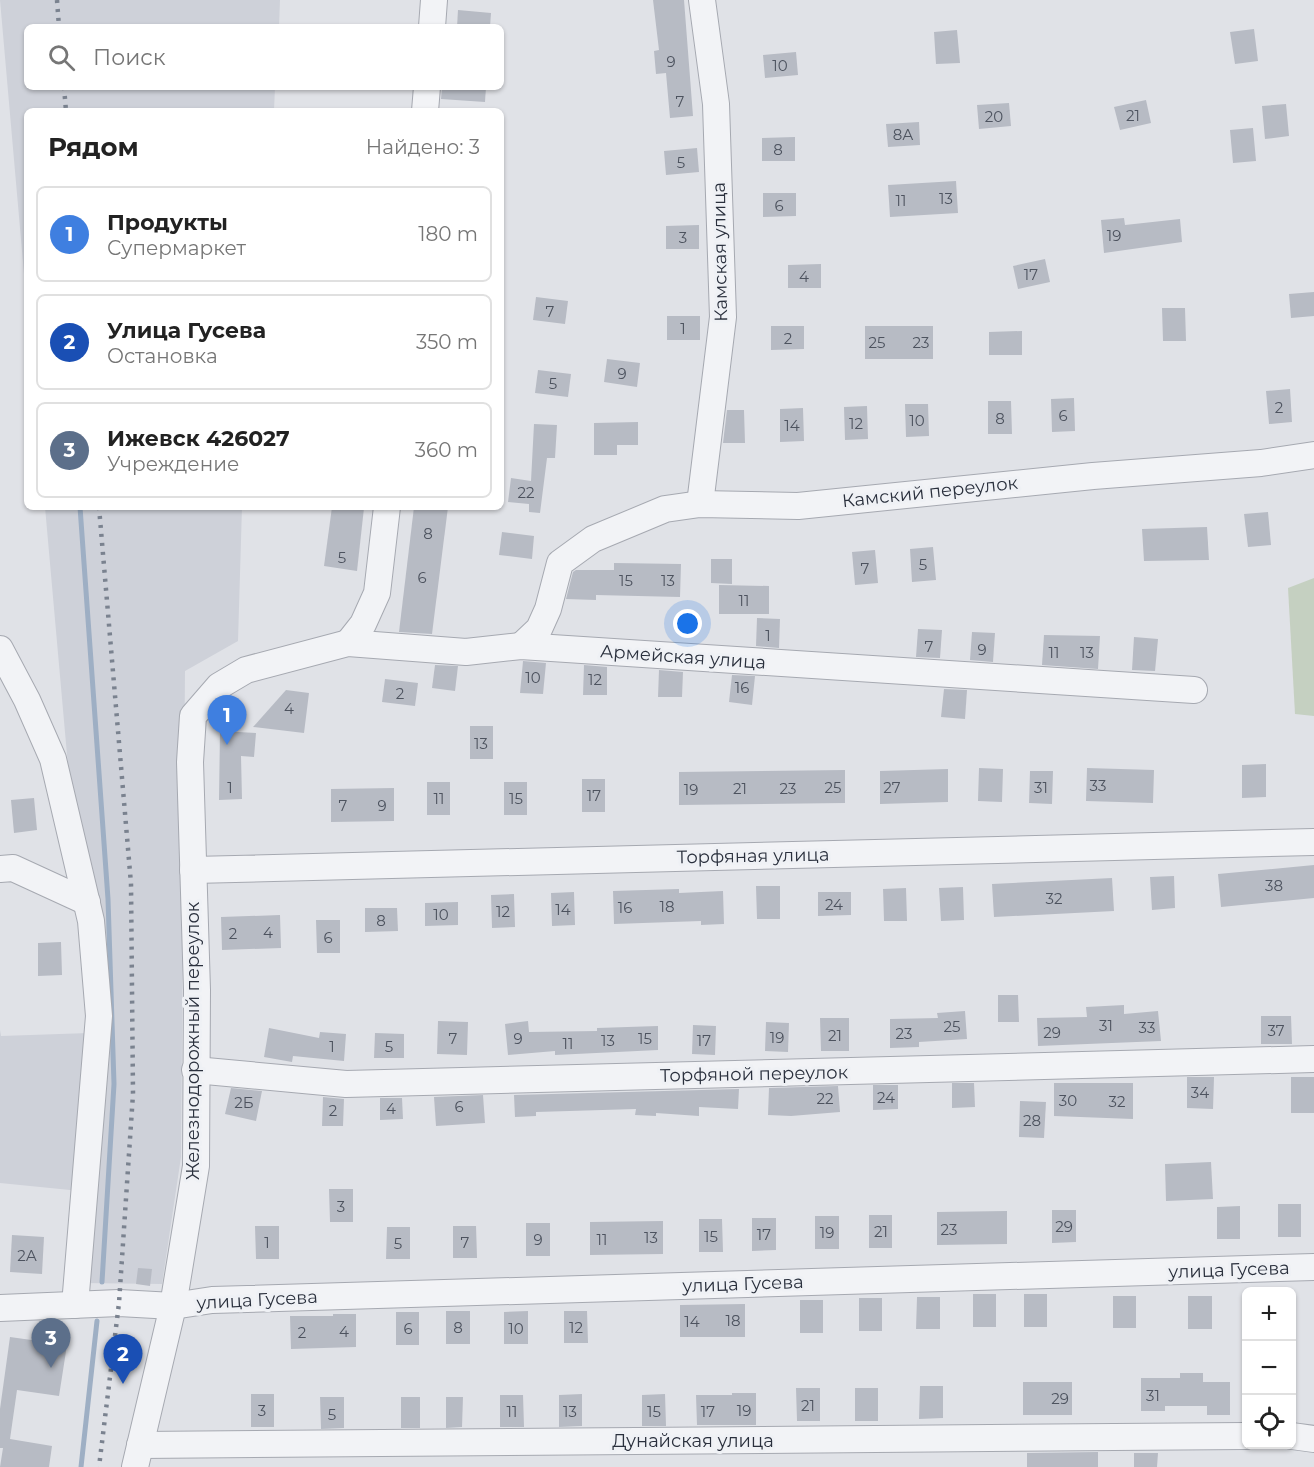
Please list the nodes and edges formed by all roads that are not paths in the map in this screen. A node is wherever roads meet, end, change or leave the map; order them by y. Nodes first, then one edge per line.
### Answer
1 (434, 0) edge
2 (702, 0) edge
3 (432, 24) edge
4 (427, 90) edge
5 (425, 108) edge
6 (1314, 455) edge
7 (700, 504) junction
8 (387, 510) edge
9 (348, 643) junction
10 (521, 646) junction
11 (0, 649) edge
12 (1194, 690) dead end
13 (193, 716) joint
14 (1314, 842) edge
15 (0, 869) edge
16 (193, 870) junction
17 (87, 902) junction
18 (1314, 1059) edge
19 (195, 1070) junction
20 (1314, 1267) edge
21 (75, 1305) junction
22 (173, 1306) junction
23 (0, 1308) edge
24 (1242, 1436) edge
25 (1296, 1437) edge
26 (1314, 1439) edge
27 (137, 1456) edge

1 - 3 street
2 - 7 street, Камская улица
4 - 5 street
6 - 7 street, Камский переулок
7 - 10 street, Камский переулок
8 - 9 street
9 - 10 street, Армейская улица
9 - 13 street, Армейская улица
10 - 12 street, Армейская улица
11 - 17 street
13 - 16 street, Железнодорожный переулок
14 - 16 street, Торфяная улица
15 - 17 street
16 - 19 street, Железнодорожный переулок
17 - 21 street
18 - 19 street, Торфяной переулок
19 - 22 street, Железнодорожный переулок
20 - 22 street, улица Гусева
21 - 22 street, улица Гусева
21 - 23 street, улица Гусева
22 - 27 street, Железнодорожный переулок
24 - 27 street, Дунайская улица
25 - 26 street

